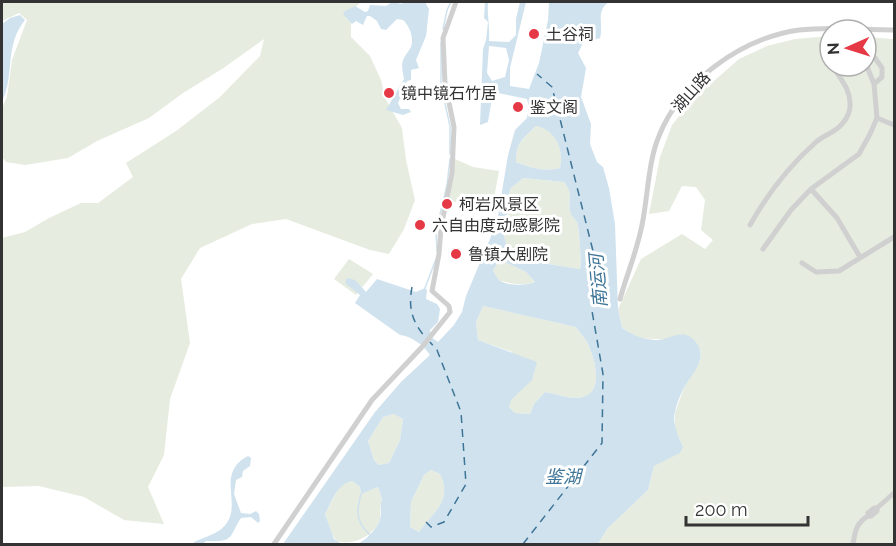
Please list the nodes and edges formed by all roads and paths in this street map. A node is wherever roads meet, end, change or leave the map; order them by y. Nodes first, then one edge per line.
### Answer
1 (456, 2) edge
2 (818, 29) edge
3 (878, 30) edge
4 (894, 30) edge
5 (878, 62) edge
6 (841, 78) edge
7 (872, 78) edge
8 (874, 84) junction
9 (877, 118) junction
10 (894, 125) edge
11 (810, 189) junction
12 (750, 225) dead end
13 (894, 237) edge
14 (763, 249) dead end
15 (860, 257) junction
16 (802, 263) dead end
17 (620, 299) dead end
18 (894, 493) edge
19 (274, 544) edge
20 (853, 544) edge

1 - 19 street
2 - 17 street, 湖山路
3 - 4 street, 湖山路
5 - 8 street
6 - 12 street
7 - 8 street
8 - 9 street
9 - 10 street
9 - 11 street
11 - 14 street
11 - 15 street
13 - 15 street
15 - 16 street
18 - 20 street

